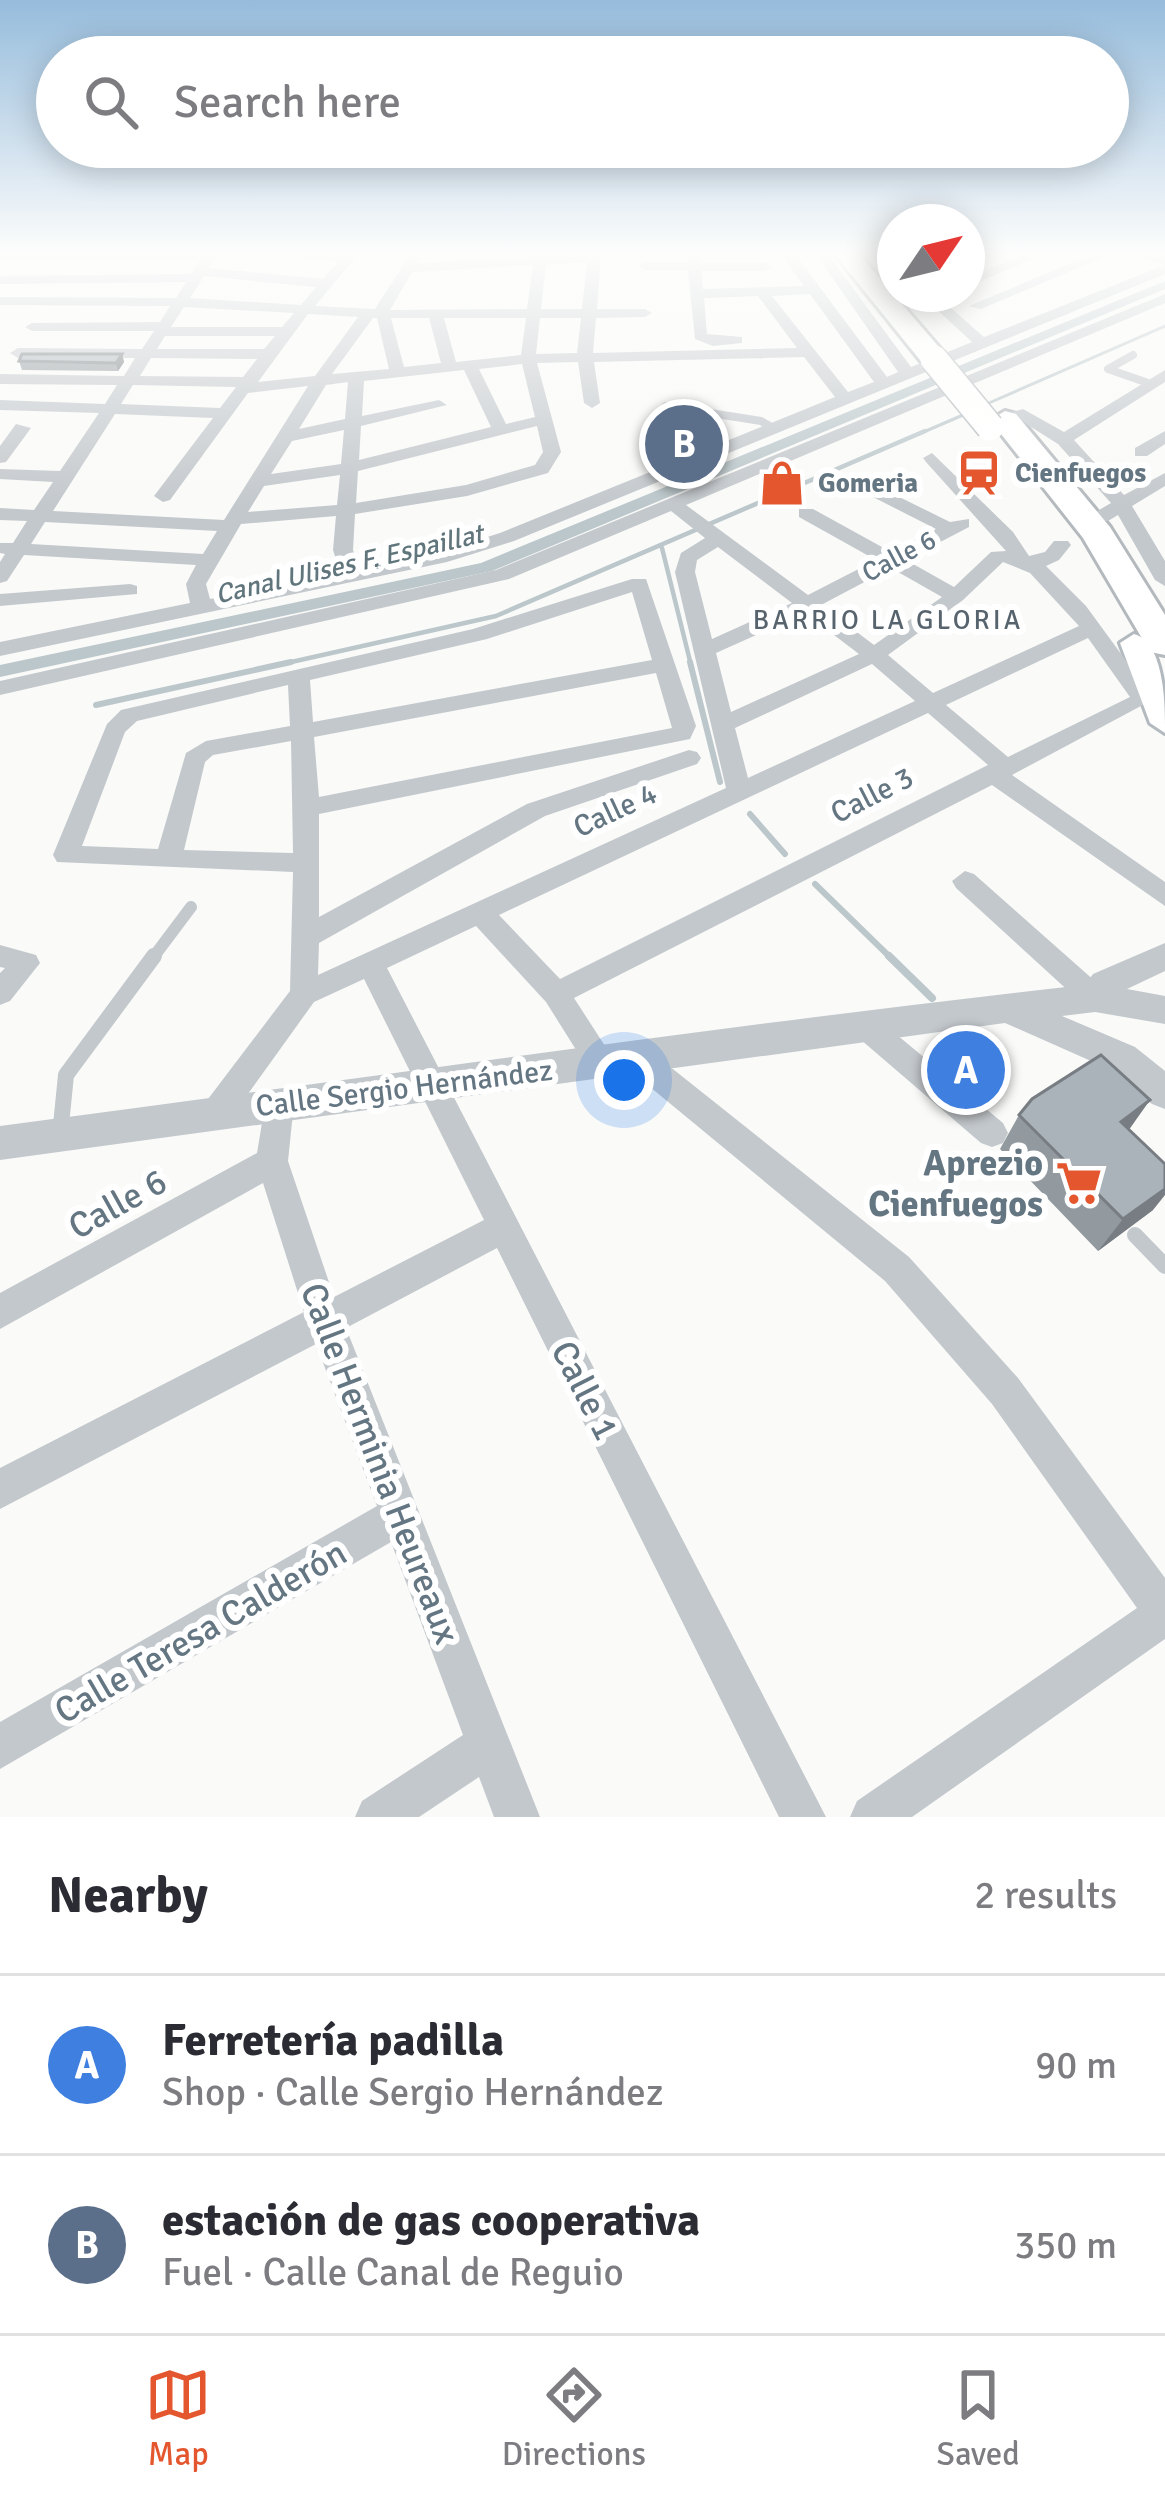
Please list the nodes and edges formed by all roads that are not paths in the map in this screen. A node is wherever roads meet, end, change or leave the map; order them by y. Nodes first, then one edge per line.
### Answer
1 (796, 337) edge
2 (26, 338) edge
3 (157, 338) edge
4 (282, 338) edge
5 (368, 338) edge
6 (368, 338) edge
7 (447, 338) edge
8 (531, 338) edge
9 (588, 338) edge
10 (647, 338) edge
11 (703, 338) edge
12 (772, 338) edge
13 (849, 338) edge
14 (882, 338) edge
15 (925, 338) edge
16 (929, 338) edge
17 (975, 338) edge
18 (996, 338) edge
19 (1069, 338) edge
20 (982, 344) junction
21 (365, 349) junction
22 (17, 352) junction
23 (807, 352) junction
24 (147, 354) junction
25 (273, 354) junction
26 (1132, 355) dead end
27 (585, 356) junction
28 (649, 356) junction
29 (942, 356) junction
30 (528, 359) junction
31 (460, 367) junction
32 (907, 373) junction
33 (398, 374) junction
34 (130, 378) junction
35 (0, 379) edge
36 (1158, 379) edge
37 (356, 380) junction
38 (320, 383) junction
39 (883, 383) junction
40 (248, 385) junction
41 (426, 387) dead end
42 (568, 392) junction
43 (845, 399) junction
44 (0, 405) edge
45 (439, 405) junction
46 (111, 407) junction
47 (226, 413) junction
48 (542, 420) junction
49 (1004, 420) junction
50 (352, 426) junction
51 (22, 428) dead end
52 (501, 430) junction
53 (776, 430) junction
54 (284, 436) junction
55 (1165, 436) edge
56 (471, 437) junction
57 (1063, 440) junction
58 (807, 446) junction
59 (724, 448) junction
60 (1141, 452) dead end
61 (0, 458) edge
62 (932, 458) dead end
63 (456, 466) junction
64 (348, 468) junction
65 (0, 474) edge
66 (63, 477) junction
67 (1163, 481) edge
68 (257, 482) junction
69 (877, 492) dead end
70 (163, 496) dead end
71 (537, 496) junction
72 (673, 504) junction
73 (1120, 505) junction
74 (346, 512) junction
75 (806, 513) dead end
76 (0, 514) edge
77 (38, 514) junction
78 (1101, 517) dead end
79 (232, 522) junction
80 (709, 531) junction
81 (1061, 545) dead end
82 (8, 548) edge
83 (209, 560) junction
84 (1026, 560) junction
85 (892, 561) junction
86 (351, 575) junction
87 (0, 577) edge
88 (1165, 580) edge
89 (130, 590) dead end
90 (956, 596) junction
91 (0, 601) edge
92 (807, 604) junction
93 (202, 608) junction
94 (1090, 629) junction
95 (1154, 645) edge
96 (0, 649) edge
97 (706, 650) junction
98 (874, 655) junction
99 (665, 664) junction
100 (299, 676) junction
101 (0, 688) edge
102 (931, 704) junction
103 (1155, 708) edge
104 (724, 724) junction
105 (304, 732) junction
106 (689, 758) dead end
107 (997, 769) junction
108 (739, 789) junction
109 (307, 808) junction
110 (169, 858) junction
111 (303, 863) junction
112 (965, 881) dead end
113 (1165, 896) edge
114 (190, 907) dead end
115 (478, 910) junction
116 (302, 939) junction
117 (0, 956) edge
118 (1165, 956) edge
119 (370, 962) junction
120 (0, 993) edge
121 (304, 994) junction
122 (556, 994) junction
123 (1095, 998) junction
124 (1011, 1010) junction
125 (1165, 1010) edge
126 (863, 1024) junction
127 (619, 1061) junction
128 (431, 1084) junction
129 (1165, 1093) edge
130 (278, 1103) junction
131 (216, 1113) junction
132 (992, 1133) dead end
133 (60, 1135) junction
134 (0, 1144) edge
135 (272, 1161) junction
136 (504, 1227) junction
137 (1135, 1235) edge
138 (1165, 1266) edge
139 (0, 1312) edge
140 (325, 1321) junction
141 (0, 1489) edge
142 (399, 1515) junction
143 (1165, 1610) edge
144 (0, 1747) edge
145 (488, 1747) junction
146 (378, 1817) edge
147 (517, 1817) edge
148 (803, 1817) edge
149 (873, 1817) edge

1 - 23 street
2 - 22 street
3 - 24 street
4 - 25 street
5 - 21 street
6 - 21 street
7 - 31 street
8 - 30 street
9 - 27 street
10 - 28 street
11 - 12 street
13 - 39 street
14 - 32 street
15 - 29 highway
16 - 29 highway
17 - 20 street
18 - 20 street
19 - 58 street
20 - 32 street
21 - 33 street
21 - 38 street
22 - 24 street
22 - 35 street
23 - 28 street
23 - 43 street
24 - 25 street
24 - 34 street
25 - 40 street
26 - 36 lane
27 - 28 street
27 - 30 street
27 - 42 street
29 - 49 highway, bridge
30 - 31 street
30 - 42 street
31 - 33 street
31 - 52 street
32 - 39 street
33 - 37 street
34 - 35 street
34 - 40 street
34 - 46 street
36 - 57 street
37 - 38 street
37 - 50 street
38 - 40 street
38 - 54 street
39 - 43 street
40 - 47 street
41 - 45 street
42 - 48 street
43 - 53 street
44 - 46 street
45 - 50 street
45 - 56 street
46 - 47 street
46 - 66 street
47 - 70 street
48 - 52 street
48 - 71 street
49 - 57 street
49 - 95 highway
50 - 54 street
50 - 64 street
51 - 61 street
52 - 56 street
53 - 58 street
53 - 59 street
53 - 59 lane
54 - 68 street
55 - 60 street
56 - 63 street
57 - 73 street
58 - 72 street
59 - 71 street
62 - 84 street
63 - 64 street
63 - 71 street
63 - 74 street
64 - 68 street
64 - 74 street
65 - 66 street
66 - 77 street
67 - 73 street
68 - 79 street
69 - 85 street, Calle 6
71 - 86 street
72 - 80 street
72 - 101 street
73 - 78 street
73 - 88 street
74 - 79 street
74 - 86 street
75 - 85 street
76 - 77 street
77 - 79 street
77 - 82 street
79 - 83 street
80 - 92 street
80 - 97 street
81 - 84 street
82 - 83 street
82 - 87 street
83 - 93 street
84 - 90 street
84 - 94 street
85 - 90 street
85 - 92 street, Calle 6
86 - 93 street
89 - 91 street
90 - 98 street
92 - 97 street, Calle 6
92 - 98 street
93 - 96 street
94 - 102 street, Calle 4
94 - 103 street
95 - 103 main road
97 - 104 street
98 - 102 street
98 - 104 street
99 - 100 street
99 - 105 street
99 - 109 street
100 - 105 street
100 - 110 street
102 - 107 street
102 - 108 street, Calle 4
103 - 107 street, Calle 3
104 - 108 street
105 - 109 street
105 - 110 street
106 - 116 street
107 - 113 street
107 - 122 street, Calle 3
108 - 115 street, Calle 4
109 - 111 street
110 - 111 street
111 - 116 street
112 - 123 street
114 - 133 lane
115 - 119 street, Calle 4
115 - 122 street
116 - 121 street
117 - 120 street
118 - 123 street
119 - 121 street, Calle 4
119 - 128 street, Calle 1
121 - 131 street, Calle 4
122 - 127 street
123 - 124 street, Calle Sergio Hernández
123 - 125 street, Calle Sergio Hernández
124 - 126 street, Calle Sergio Hernández
124 - 129 street
126 - 127 street, Calle Sergio Hernández
126 - 132 street
127 - 128 street, Calle Sergio Hernández
127 - 143 street
128 - 130 street, Calle Sergio Hernández
128 - 136 street, Calle 1
130 - 131 street, Calle Sergio Hernández
130 - 135 street, Calle Herminia Heureaux
131 - 133 street, Calle Sergio Hernández
133 - 134 street, Calle Sergio Hernández
135 - 139 street, Calle 6
135 - 140 street, Calle Herminia Heureaux
136 - 140 street
136 - 148 street, Calle 1
137 - 138 lane
140 - 141 street
140 - 142 street, Calle Herminia Heureaux
142 - 144 street, Calle Teresa Calderón
142 - 145 street, Calle Herminia Heureaux
143 - 149 street
145 - 146 street
145 - 147 street, Calle Herminia Heureaux

